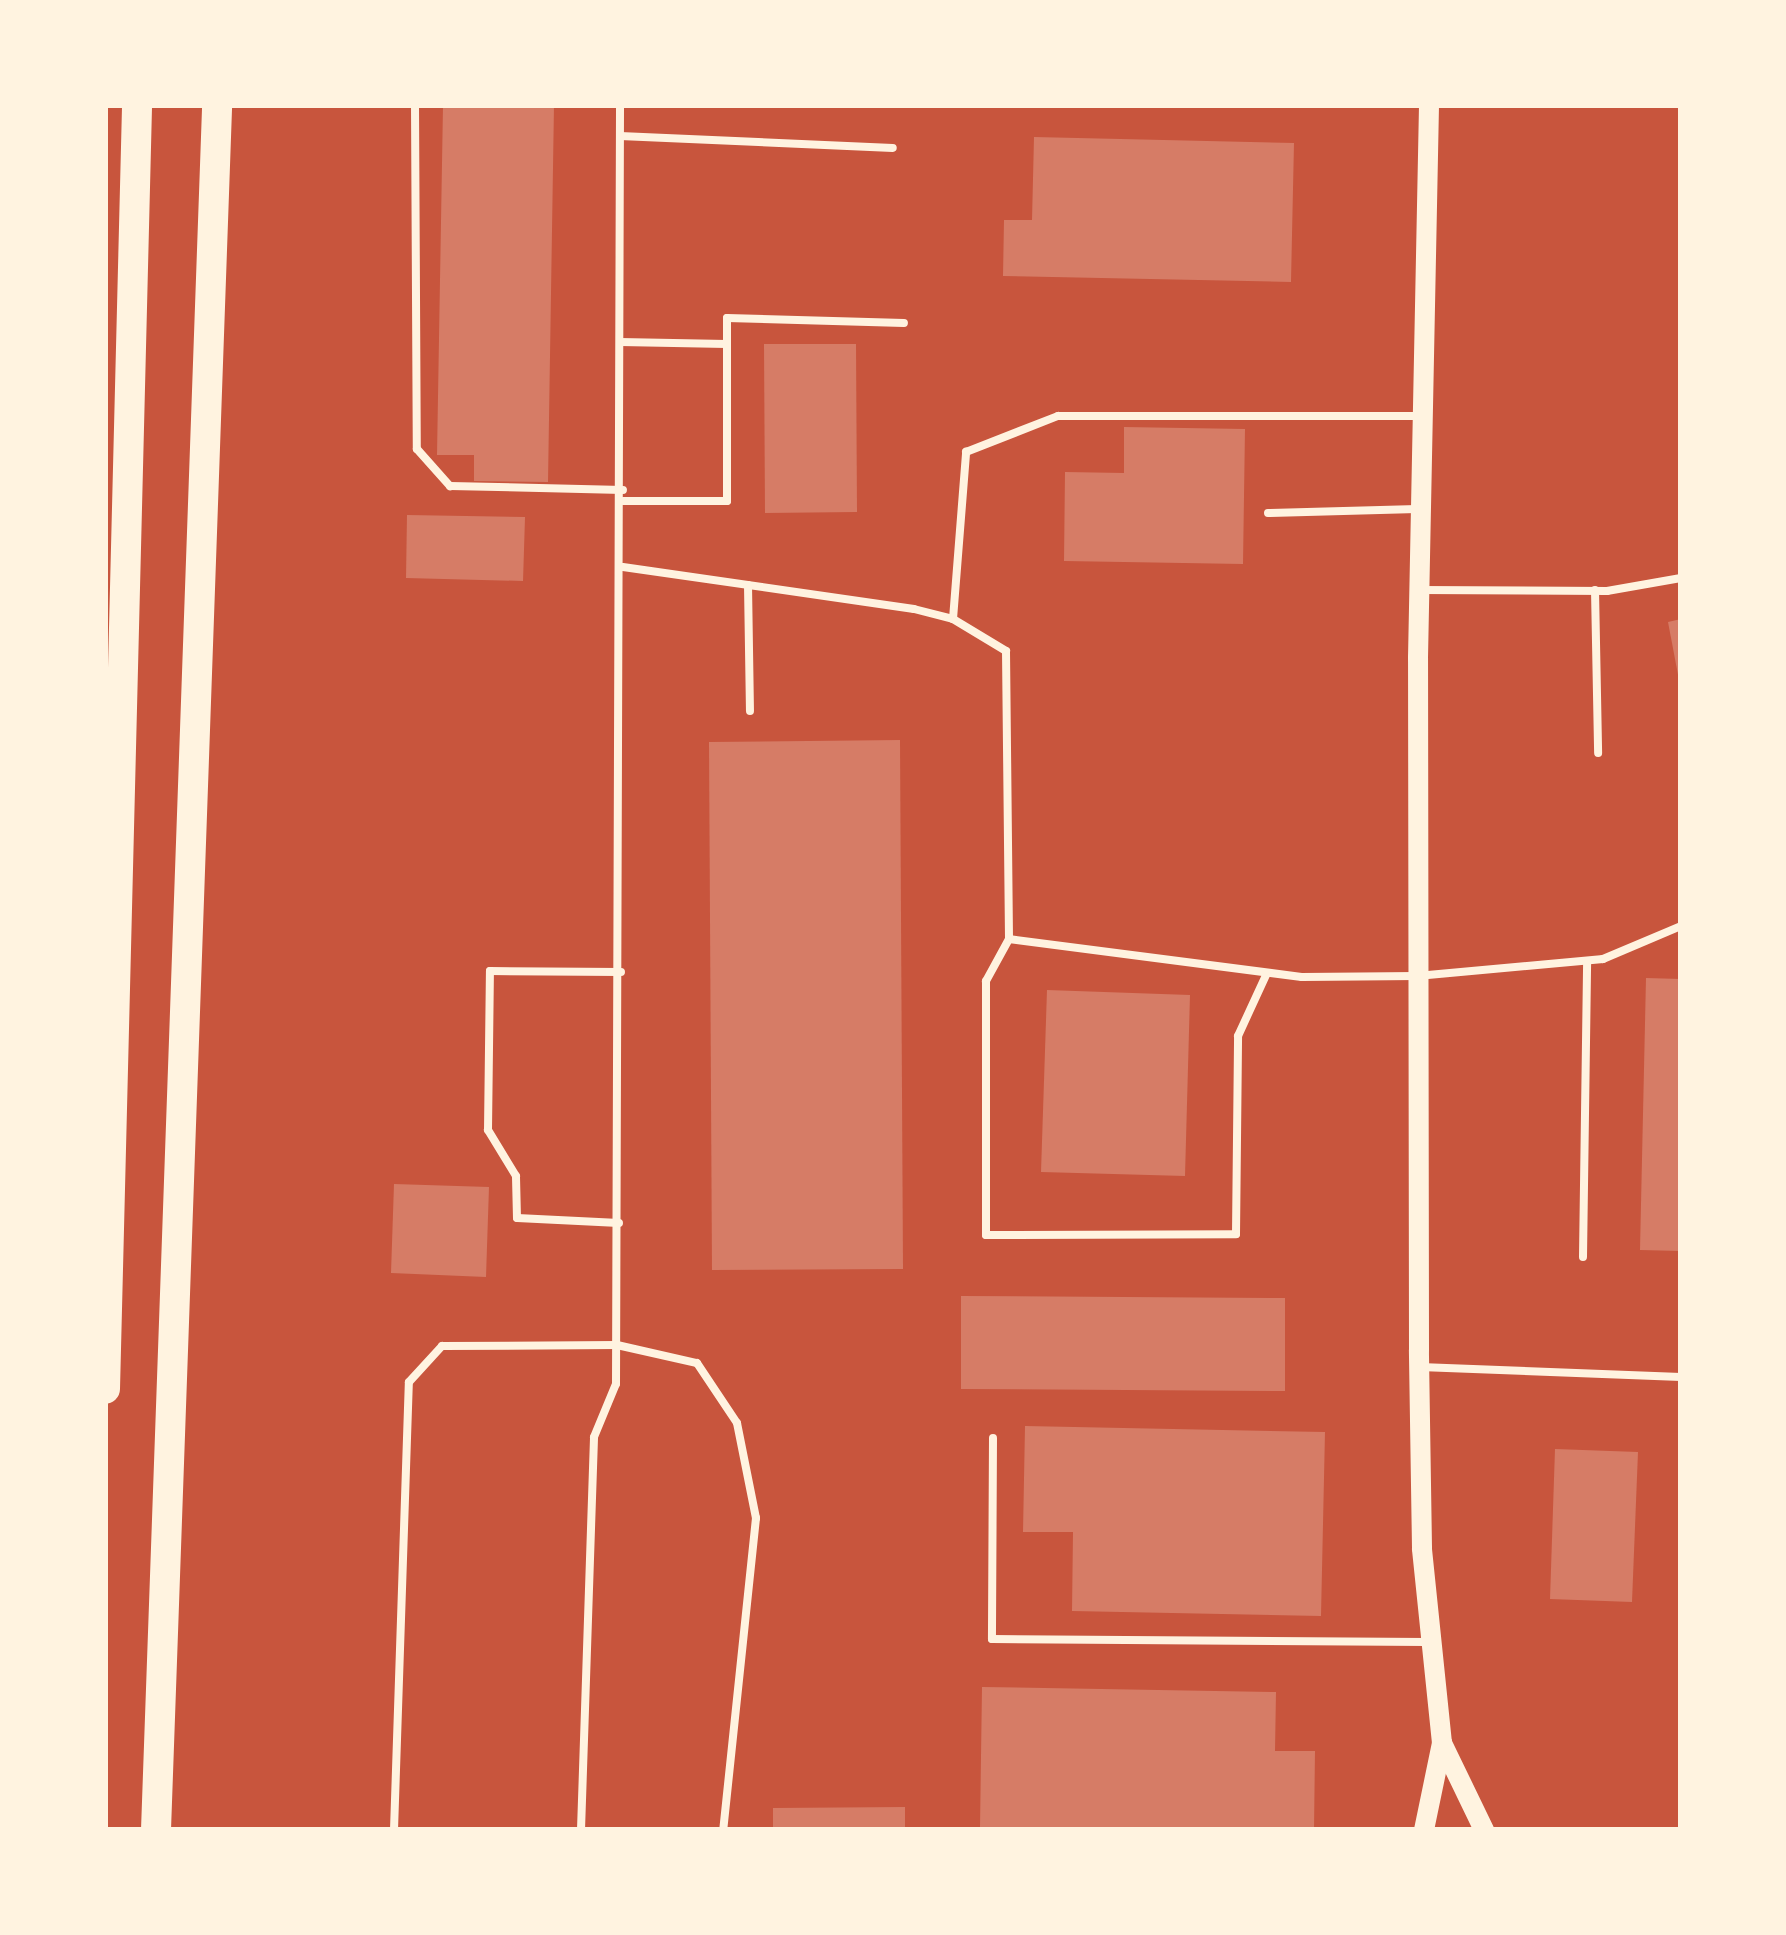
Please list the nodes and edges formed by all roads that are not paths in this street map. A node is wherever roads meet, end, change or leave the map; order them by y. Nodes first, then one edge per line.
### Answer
1 (137, 105) edge
2 (217, 105) edge
3 (415, 105) edge
4 (620, 105) edge
5 (1429, 105) edge
6 (620, 136) junction
7 (893, 148) dead end
8 (904, 323) dead end
9 (620, 342) junction
10 (727, 344) junction
11 (1423, 416) junction
12 (623, 490) junction
13 (623, 502) junction
14 (1422, 509) junction
15 (1268, 514) dead end
16 (622, 568) junction
17 (1681, 578) edge
18 (748, 586) junction
19 (1420, 590) junction
20 (1596, 590) junction
21 (953, 619) junction
22 (750, 712) dead end
23 (1598, 753) dead end
24 (1681, 926) edge
25 (1009, 939) junction
26 (1587, 960) junction
27 (621, 972) junction
28 (1267, 973) junction
29 (1417, 976) junction
30 (619, 1222) junction
31 (1583, 1258) dead end
32 (616, 1345) junction
33 (1420, 1366) junction
34 (1681, 1378) edge
35 (105, 1389) edge
36 (993, 1438) dead end
37 (1432, 1642) junction
38 (1442, 1743) junction
39 (156, 1830) edge
40 (394, 1830) edge
41 (580, 1830) edge
42 (723, 1830) edge
43 (1424, 1830) edge
44 (1484, 1830) edge

1 - 35 highway
2 - 39 highway
3 - 12 lane
4 - 6 lane
5 - 11 main road
6 - 7 lane
6 - 9 lane
8 - 10 lane
9 - 10 lane
9 - 12 lane
10 - 13 lane
11 - 14 main road
11 - 21 lane
12 - 13 lane
13 - 16 lane
14 - 15 lane
14 - 19 main road
16 - 18 lane
16 - 27 lane
17 - 20 lane
18 - 21 lane
18 - 22 lane
19 - 20 lane
19 - 29 main road
20 - 23 lane
21 - 25 lane
24 - 26 lane
25 - 28 lane
25 - 28 lane
26 - 29 lane
26 - 31 lane
27 - 30 lane
27 - 30 lane
28 - 29 lane
29 - 33 main road
30 - 32 lane
32 - 40 lane
32 - 41 lane
32 - 42 lane
33 - 34 lane
33 - 37 main road
36 - 37 lane
37 - 38 main road
38 - 43 main road
38 - 44 main road

